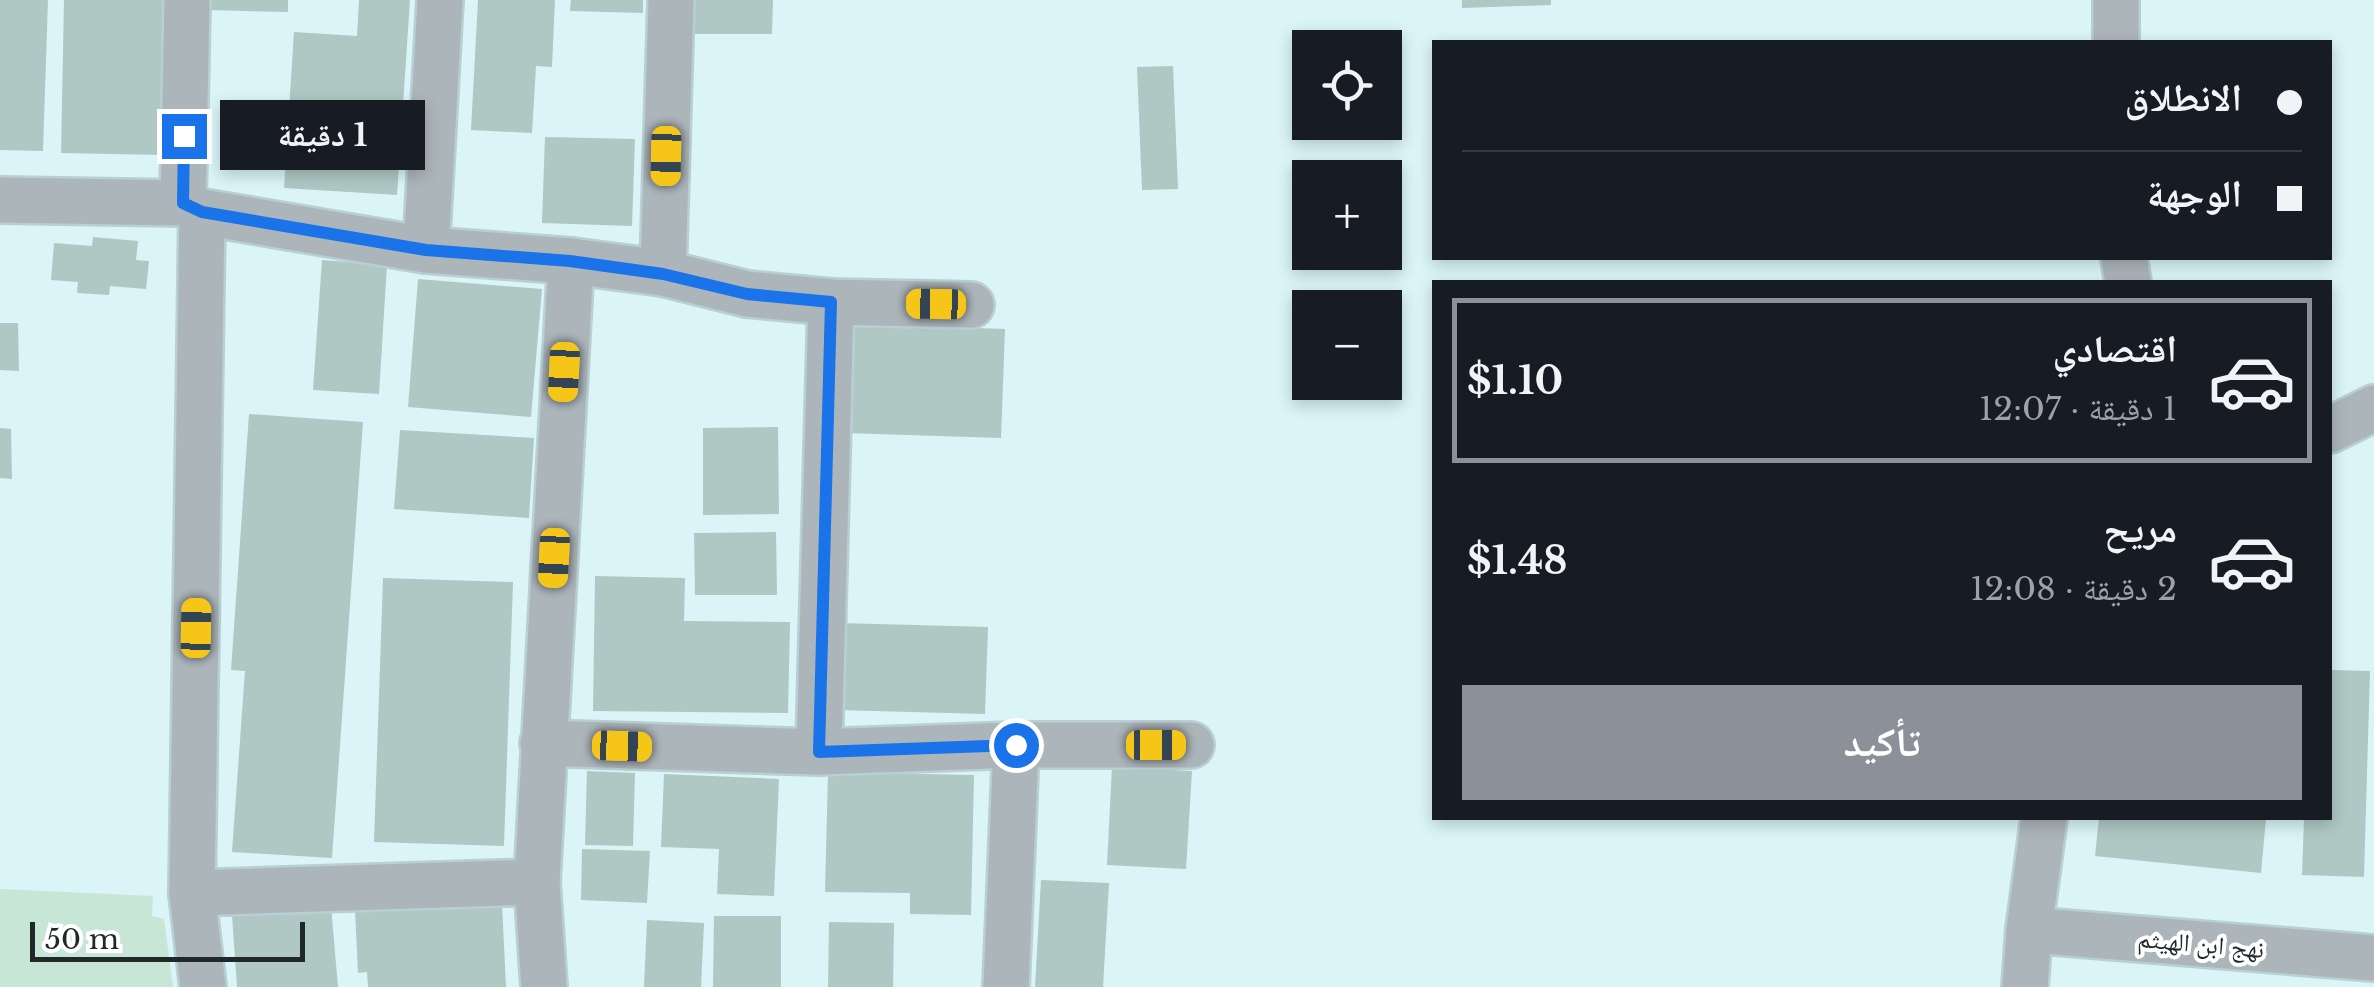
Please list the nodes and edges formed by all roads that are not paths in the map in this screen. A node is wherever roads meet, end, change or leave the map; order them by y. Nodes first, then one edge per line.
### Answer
1 (186, 0) edge
2 (440, 0) edge
3 (670, 0) edge
4 (2116, 0) edge
5 (2116, 40) edge
6 (0, 200) edge
7 (193, 208) junction
8 (426, 250) junction
9 (570, 261) junction
10 (663, 274) junction
11 (831, 302) junction
12 (971, 305) dead end
13 (2374, 408) edge
14 (2332, 429) edge
15 (543, 743) junction
16 (1016, 745) junction
17 (1191, 745) dead end
18 (819, 752) junction
19 (2044, 820) edge
20 (537, 882) junction
21 (192, 893) junction
22 (2028, 930) junction
23 (2374, 958) edge
24 (203, 987) edge
25 (544, 987) edge
26 (1006, 987) edge
27 (2025, 987) edge

1 - 7 street
2 - 8 street
3 - 10 street
4 - 5 street
6 - 7 street
7 - 8 street
7 - 21 street
8 - 9 street
9 - 10 street
9 - 15 street
10 - 11 street
11 - 12 street
11 - 18 street
13 - 14 street
15 - 18 street
15 - 20 street
16 - 17 street
16 - 18 street
16 - 26 street
19 - 22 street
20 - 21 street
20 - 25 street
21 - 24 street
22 - 23 street, نهج ابن الهيثم
22 - 27 street

